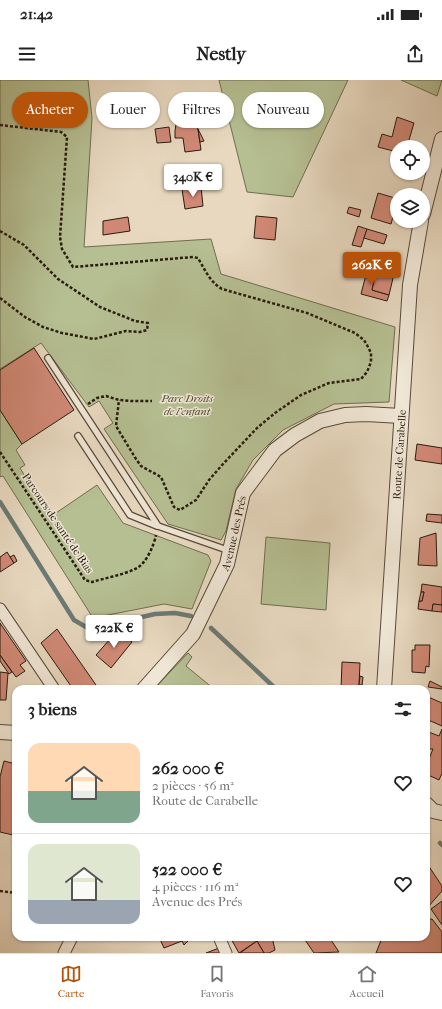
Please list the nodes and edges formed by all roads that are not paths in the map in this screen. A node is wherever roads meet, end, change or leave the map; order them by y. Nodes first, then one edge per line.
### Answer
1 (442, 139) edge
2 (430, 188) edge
3 (420, 228) edge
4 (48, 358) dead end
5 (401, 416) junction
6 (78, 436) dead end
7 (158, 526) junction
8 (230, 551) junction
9 (0, 608) edge
10 (51, 685) edge
11 (148, 685) edge
12 (384, 685) edge
13 (0, 732) edge
14 (12, 733) edge
15 (70, 941) edge
16 (221, 941) edge
17 (64, 953) edge
18 (226, 953) edge

1 - 2 street
3 - 5 street, Route de Carabelle
4 - 7 lane
5 - 8 street, Avenue des Prés
5 - 12 street, Route de Carabelle
6 - 7 lane
7 - 8 lane
8 - 11 street, Avenue des Prés
9 - 10 street
13 - 14 street
15 - 17 street
16 - 18 street

